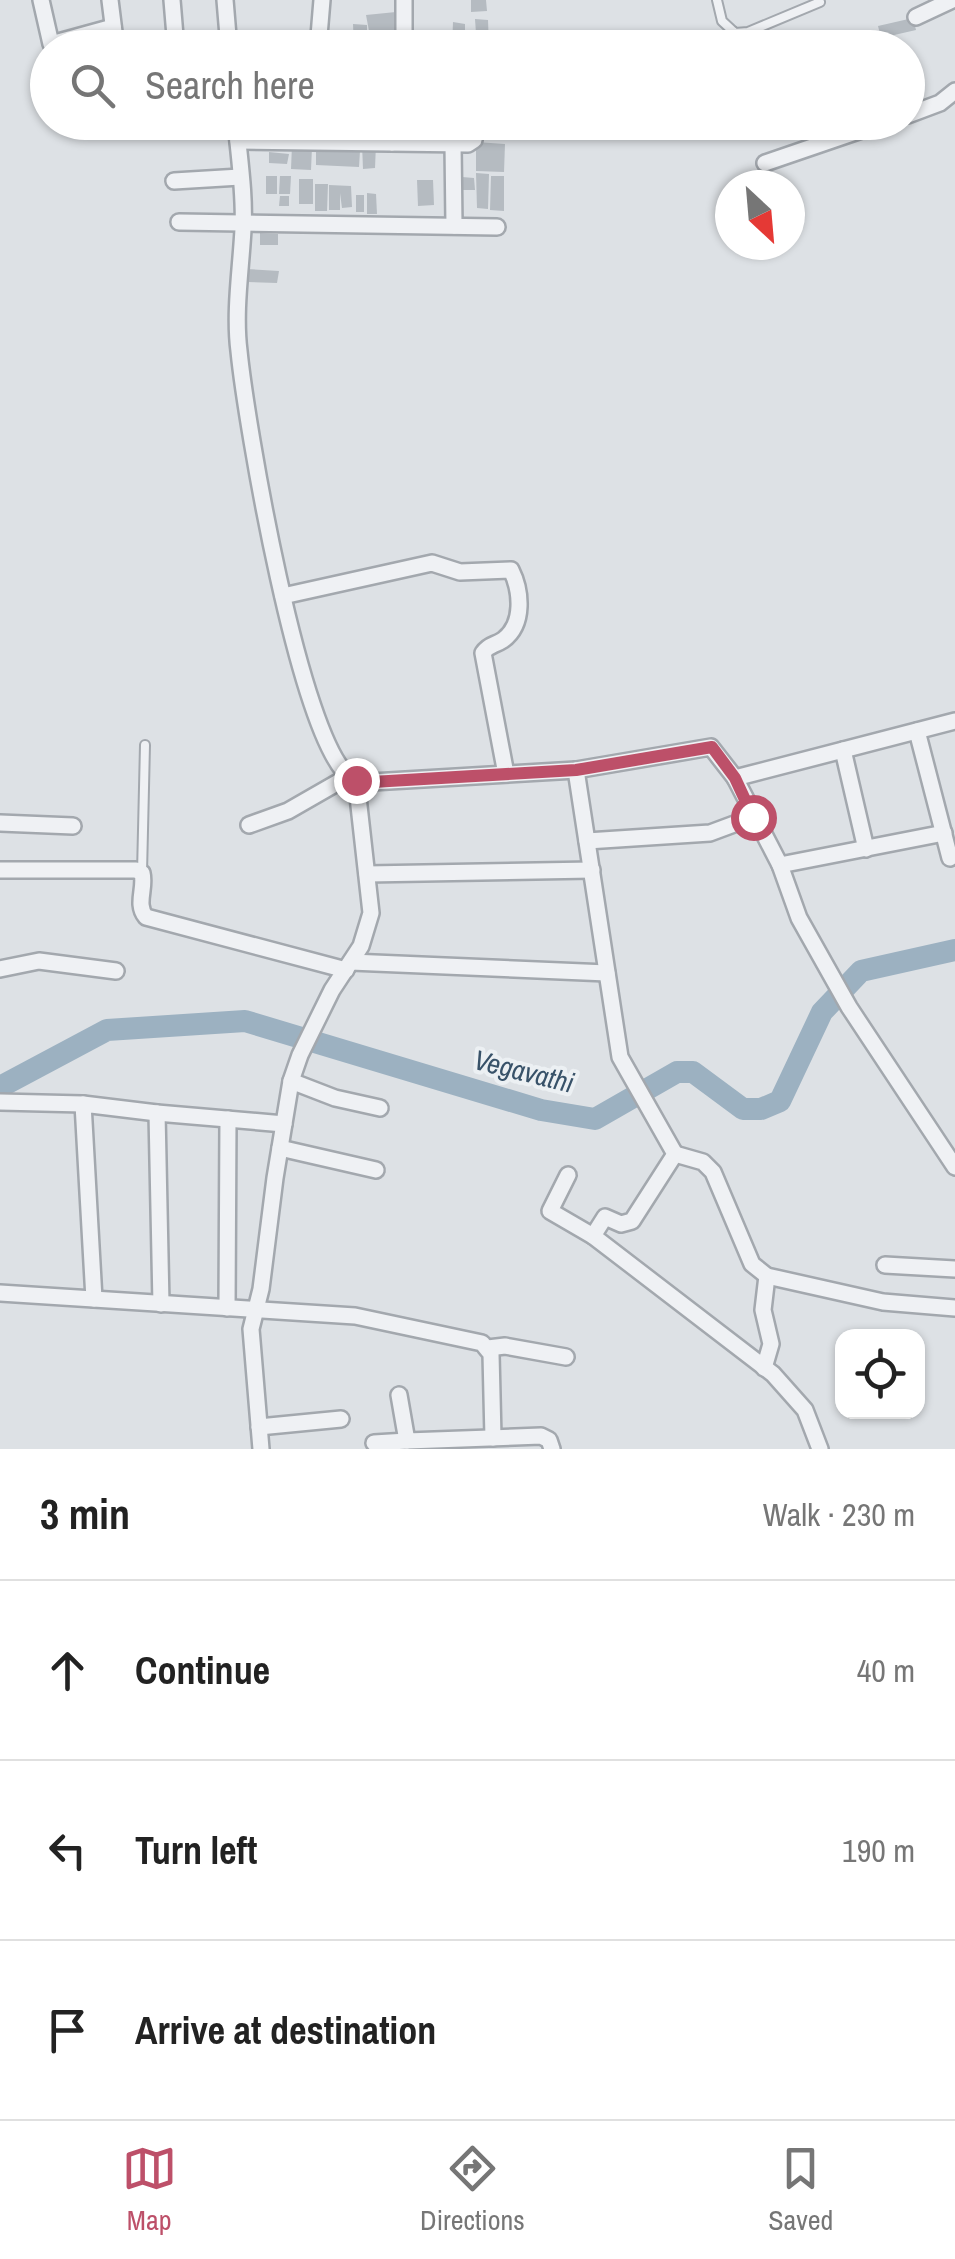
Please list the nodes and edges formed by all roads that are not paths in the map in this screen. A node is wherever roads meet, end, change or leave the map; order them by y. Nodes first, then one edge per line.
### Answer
1 (40, 0) edge
2 (110, 0) edge
3 (172, 0) edge
4 (225, 0) edge
5 (322, 0) edge
6 (404, 0) edge
7 (716, 0) edge
8 (952, 0) edge
9 (820, 2) dead end
10 (916, 16) dead end
11 (113, 27) junction
12 (48, 30) edge
13 (103, 30) edge
14 (113, 30) edge
15 (174, 30) edge
16 (228, 30) edge
17 (320, 30) edge
18 (404, 30) edge
19 (732, 30) edge
20 (753, 30) edge
21 (955, 91) edge
22 (925, 109) edge
23 (392, 140) edge
24 (472, 140) edge
25 (828, 140) edge
26 (238, 141) joint
27 (286, 142) joint
28 (392, 143) junction
29 (454, 144) junction
30 (765, 164) dead end
31 (240, 177) junction
32 (174, 181) dead end
33 (179, 222) dead end
34 (243, 224) junction
35 (454, 226) junction
36 (497, 227) dead end
37 (283, 596) junction
38 (955, 721) edge
39 (917, 731) junction
40 (144, 745) dead end
41 (843, 750) junction
42 (576, 770) junction
43 (506, 774) junction
44 (352, 778) junction
45 (735, 778) junction
46 (753, 817) junction
47 (0, 823) edge
48 (249, 824) dead end
49 (73, 826) dead end
50 (944, 833) junction
51 (587, 841) junction
52 (866, 849) junction
53 (950, 858) dead end
54 (780, 865) junction
55 (0, 870) edge
56 (592, 870) junction
57 (142, 873) junction
58 (367, 874) junction
59 (348, 966) junction
60 (0, 969) edge
61 (116, 971) dead end
62 (607, 973) junction
63 (291, 1081) junction
64 (0, 1102) edge
65 (82, 1104) junction
66 (380, 1108) dead end
67 (156, 1113) junction
68 (228, 1120) junction
69 (284, 1124) junction
70 (280, 1148) junction
71 (675, 1154) junction
72 (955, 1167) edge
73 (376, 1170) dead end
74 (568, 1175) dead end
75 (592, 1236) junction
76 (884, 1264) dead end
77 (955, 1269) edge
78 (766, 1276) junction
79 (0, 1293) edge
80 (94, 1299) junction
81 (160, 1304) junction
82 (227, 1308) junction
83 (955, 1308) edge
84 (256, 1310) junction
85 (488, 1348) junction
86 (566, 1357) dead end
87 (764, 1368) junction
88 (399, 1394) dead end
89 (341, 1419) dead end
90 (259, 1427) junction
91 (493, 1438) junction
92 (407, 1441) junction
93 (374, 1443) dead end
94 (261, 1449) edge
95 (552, 1449) edge
96 (820, 1449) edge

1 - 12 street
2 - 11 street
3 - 15 street
4 - 16 street
5 - 17 street
6 - 18 street
7 - 19 lane
8 - 10 street
9 - 20 lane
11 - 13 street
11 - 14 street
21 - 22 street
23 - 28 street
24 - 29 street
25 - 30 street
26 - 27 street
26 - 31 street
27 - 28 street
28 - 29 street
29 - 35 street
31 - 32 street
31 - 34 street
33 - 34 street
34 - 35 street
34 - 37 street
35 - 36 street
37 - 43 street
37 - 44 street
38 - 39 street
39 - 41 street
39 - 50 street
40 - 57 lane
41 - 45 street
41 - 52 street
42 - 43 street
42 - 45 street
42 - 51 street
43 - 44 street
44 - 48 street
44 - 58 street
45 - 46 street
46 - 51 street
46 - 54 street
47 - 49 street
50 - 52 street
50 - 53 street
51 - 56 street
52 - 54 street
54 - 72 street
55 - 57 street
56 - 58 street
56 - 62 street
57 - 59 street
58 - 59 street
59 - 62 street
59 - 63 street
60 - 61 street
62 - 71 street
63 - 66 street
63 - 69 street
64 - 65 street
65 - 67 street
65 - 80 street
67 - 68 street
67 - 81 street
68 - 69 street
68 - 82 street
69 - 70 street
70 - 73 street
70 - 84 street
71 - 75 street
71 - 78 street
74 - 75 street
75 - 87 street
76 - 77 street
78 - 83 street
78 - 87 street
79 - 80 street
80 - 81 street
81 - 82 street
82 - 84 street
84 - 85 street
84 - 90 street
85 - 86 street
85 - 91 street
87 - 96 street
88 - 92 street
89 - 90 street
90 - 94 street
91 - 92 street
91 - 95 street
92 - 93 street

